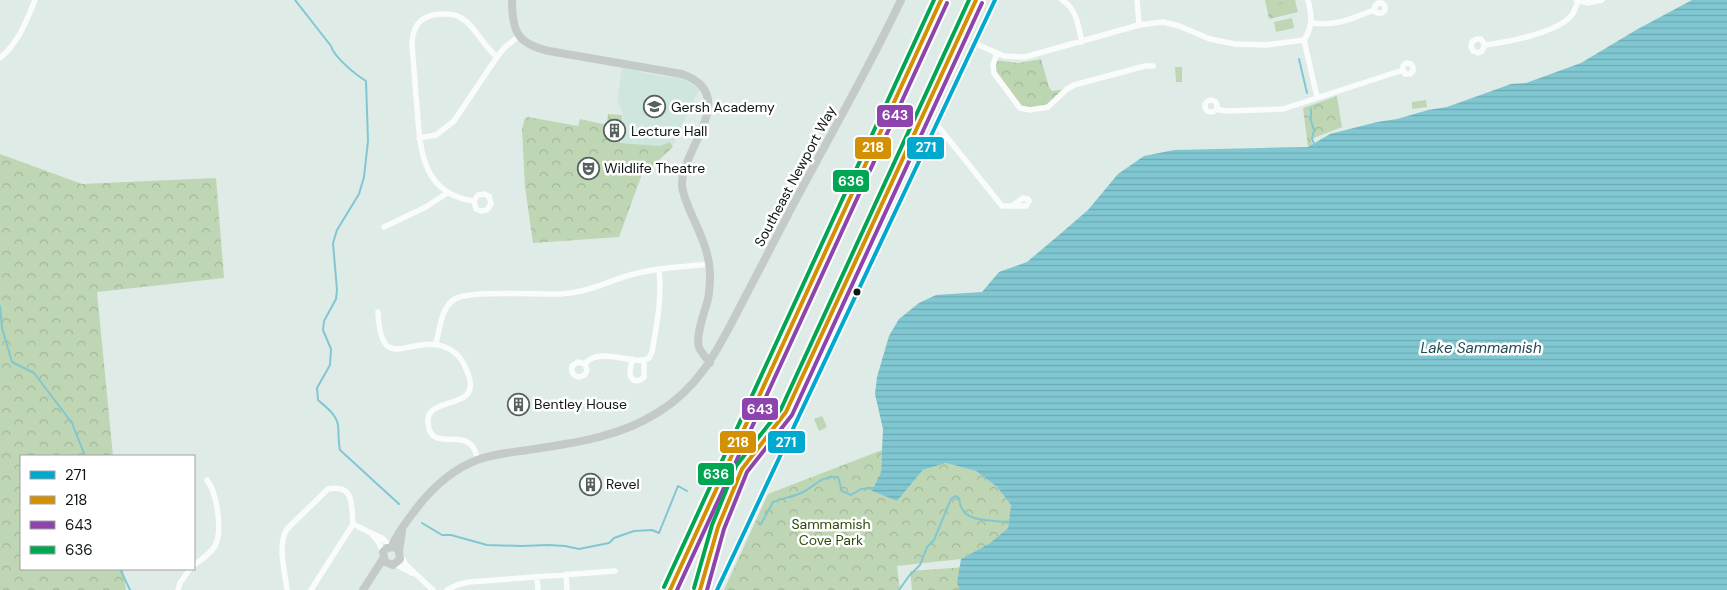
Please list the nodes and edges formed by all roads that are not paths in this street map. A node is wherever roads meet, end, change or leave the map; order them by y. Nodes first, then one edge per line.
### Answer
1 (35, 0) edge
2 (512, 0) edge
3 (901, 0) edge
4 (941, 0) edge
5 (976, 0) edge
6 (995, 0) edge
7 (1062, 0) edge
8 (1137, 0) edge
9 (1308, 0) edge
10 (1602, 0) edge
11 (1577, 1) edge
12 (1374, 10) dead end
13 (1312, 23) junction
14 (1139, 25) junction
15 (519, 36) junction
16 (1304, 40) junction
17 (1082, 42) junction
18 (976, 44) junction
19 (1485, 45) dead end
20 (997, 53) junction
21 (497, 57) junction
22 (1, 58) edge
23 (1154, 66) dead end
24 (1402, 70) dead end
25 (1316, 97) junction
26 (1216, 108) dead end
27 (937, 125) junction
28 (419, 138) junction
29 (447, 193) junction
30 (474, 201) dead end
31 (1013, 205) dead end
32 (384, 227) dead end
33 (710, 264) junction
34 (660, 270) junction
35 (378, 312) dead end
36 (436, 343) junction
37 (632, 359) junction
38 (644, 361) junction
39 (710, 363) junction
40 (585, 364) dead end
41 (478, 460) junction
42 (207, 480) dead end
43 (353, 524) junction
44 (404, 526) junction
45 (371, 533) junction
46 (391, 546) junction
47 (400, 553) junction
48 (383, 556) junction
49 (195, 564) edge
50 (393, 564) junction
51 (189, 570) edge
52 (615, 570) dead end
53 (566, 574) junction
54 (418, 577) junction
55 (537, 577) junction
56 (370, 581) junction
57 (178, 590) edge
58 (287, 590) edge
59 (311, 590) edge
60 (363, 590) edge
61 (433, 590) edge
62 (447, 590) edge
63 (538, 590) edge
64 (567, 590) edge
65 (670, 590) edge
66 (700, 590) edge
67 (717, 590) edge

1 - 22 street
2 - 15 street
3 - 39 street, Southeast Newport Way
4 - 65 highway
5 - 66 highway
6 - 18 street
7 - 17 street
8 - 14 street
9 - 13 street
10 - 11 street
11 - 19 street
12 - 13 street
13 - 16 street
14 - 16 street
14 - 17 street
15 - 21 street
15 - 33 street
16 - 25 street
17 - 20 street
18 - 20 street
18 - 27 street
20 - 23 street
21 - 28 street
21 - 28 street
24 - 25 street
25 - 26 street
27 - 31 street
27 - 67 street
28 - 29 street
29 - 30 street
29 - 32 street
33 - 34 street
33 - 39 street
34 - 36 street
34 - 38 street
35 - 36 street
36 - 41 street
37 - 38 street
37 - 38 street
37 - 40 street
39 - 41 street, Southeast Newport Way
41 - 44 street, Southeast Newport Way
42 - 49 street
43 - 45 street
43 - 58 street
43 - 59 street
44 - 46 street, Southeast Newport Way
44 - 47 street
45 - 46 street
45 - 48 street
46 - 47 street
46 - 48 street, Southeast Newport Way
47 - 50 street
47 - 54 street
48 - 50 street
48 - 56 street, Southeast Newport Way
50 - 54 street
50 - 56 street
51 - 57 street
52 - 53 street
53 - 55 street
53 - 64 street
54 - 61 street
55 - 62 street
55 - 63 street
56 - 60 street

